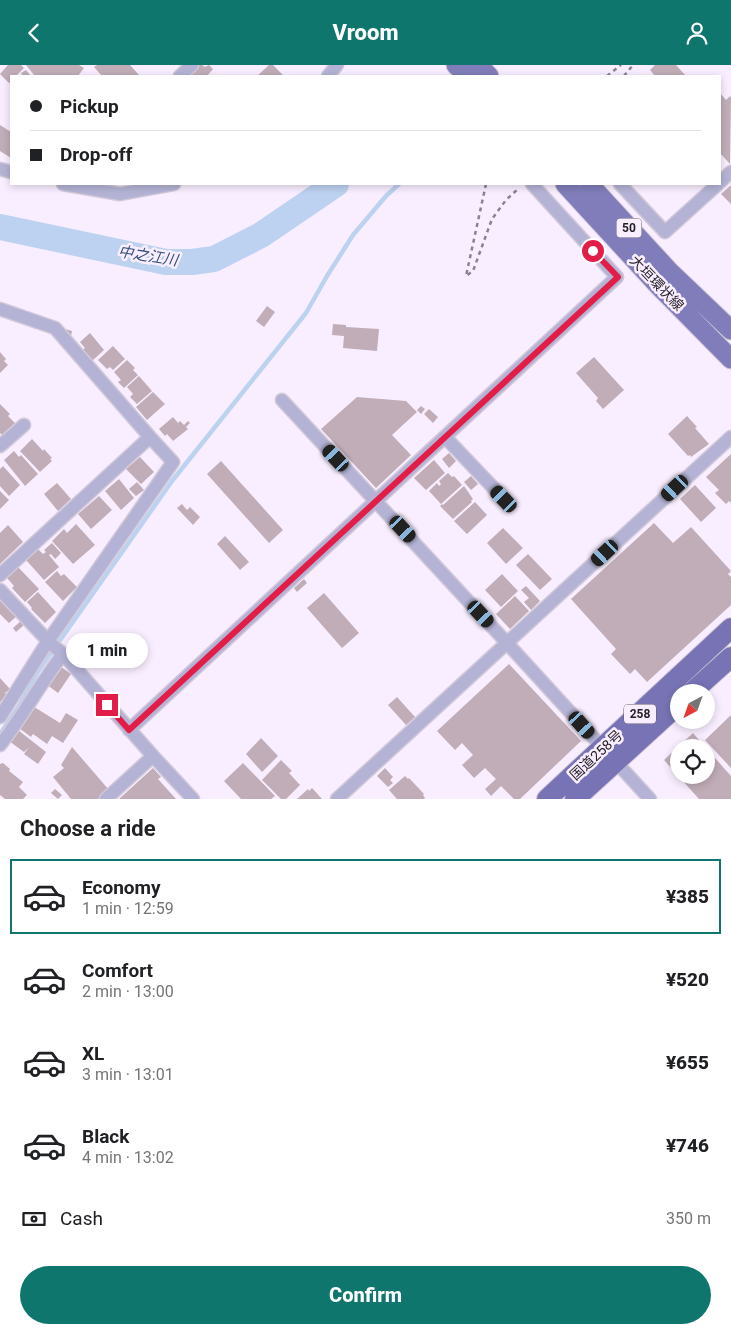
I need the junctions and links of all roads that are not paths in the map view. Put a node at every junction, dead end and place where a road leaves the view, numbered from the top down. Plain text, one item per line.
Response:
1 (192, 65) edge
2 (337, 65) edge
3 (456, 65) edge
4 (478, 65) edge
5 (181, 75) edge
6 (329, 75) edge
7 (466, 75) edge
8 (488, 75) edge
9 (731, 172) edge
10 (721, 181) edge
11 (69, 185) edge
12 (169, 185) edge
13 (533, 185) edge
14 (566, 185) edge
15 (590, 185) edge
16 (621, 185) edge
17 (717, 185) edge
18 (663, 277) junction
19 (0, 309) edge
20 (731, 330) edge
21 (731, 359) edge
22 (282, 400) dead end
23 (24, 425) dead end
24 (150, 437) junction
25 (445, 437) junction
26 (731, 437) edge
27 (0, 446) edge
28 (504, 499) dead end
29 (377, 501) junction
30 (0, 575) edge
31 (0, 589) edge
32 (731, 628) edge
33 (508, 643) junction
34 (55, 648) junction
35 (731, 657) edge
36 (702, 684) edge
37 (670, 711) edge
38 (0, 717) edge
39 (129, 730) junction
40 (0, 745) edge
41 (609, 755) junction
42 (153, 756) junction
43 (106, 799) edge
44 (193, 799) edge
45 (337, 799) edge
46 (547, 799) edge
47 (575, 799) edge
48 (650, 799) edge

1 - 5 street
2 - 6 street
3 - 7 main road
4 - 8 main road
9 - 10 street
11 - 12 street
13 - 25 street
14 - 18 main road, 大垣環状線 / 50
15 - 18 main road, 大垣環状線 / 50
16 - 17 street
18 - 20 main road, 大垣環状線 / 50
18 - 21 main road, 大垣環状線 / 50
19 - 24 street
22 - 29 street
23 - 27 street
24 - 30 street
24 - 34 street
25 - 28 street
25 - 29 street
26 - 33 street
29 - 33 street
29 - 39 street
31 - 34 street
32 - 41 highway, 国道258号 / 258
33 - 41 street
33 - 45 street
34 - 38 street
34 - 39 street
34 - 40 street
35 - 36 highway
37 - 41 highway, 国道258号 / 258
39 - 42 street
41 - 46 highway, 国道258号 / 258
41 - 47 highway, 国道258号 / 258
41 - 48 street
42 - 43 street
42 - 44 street

